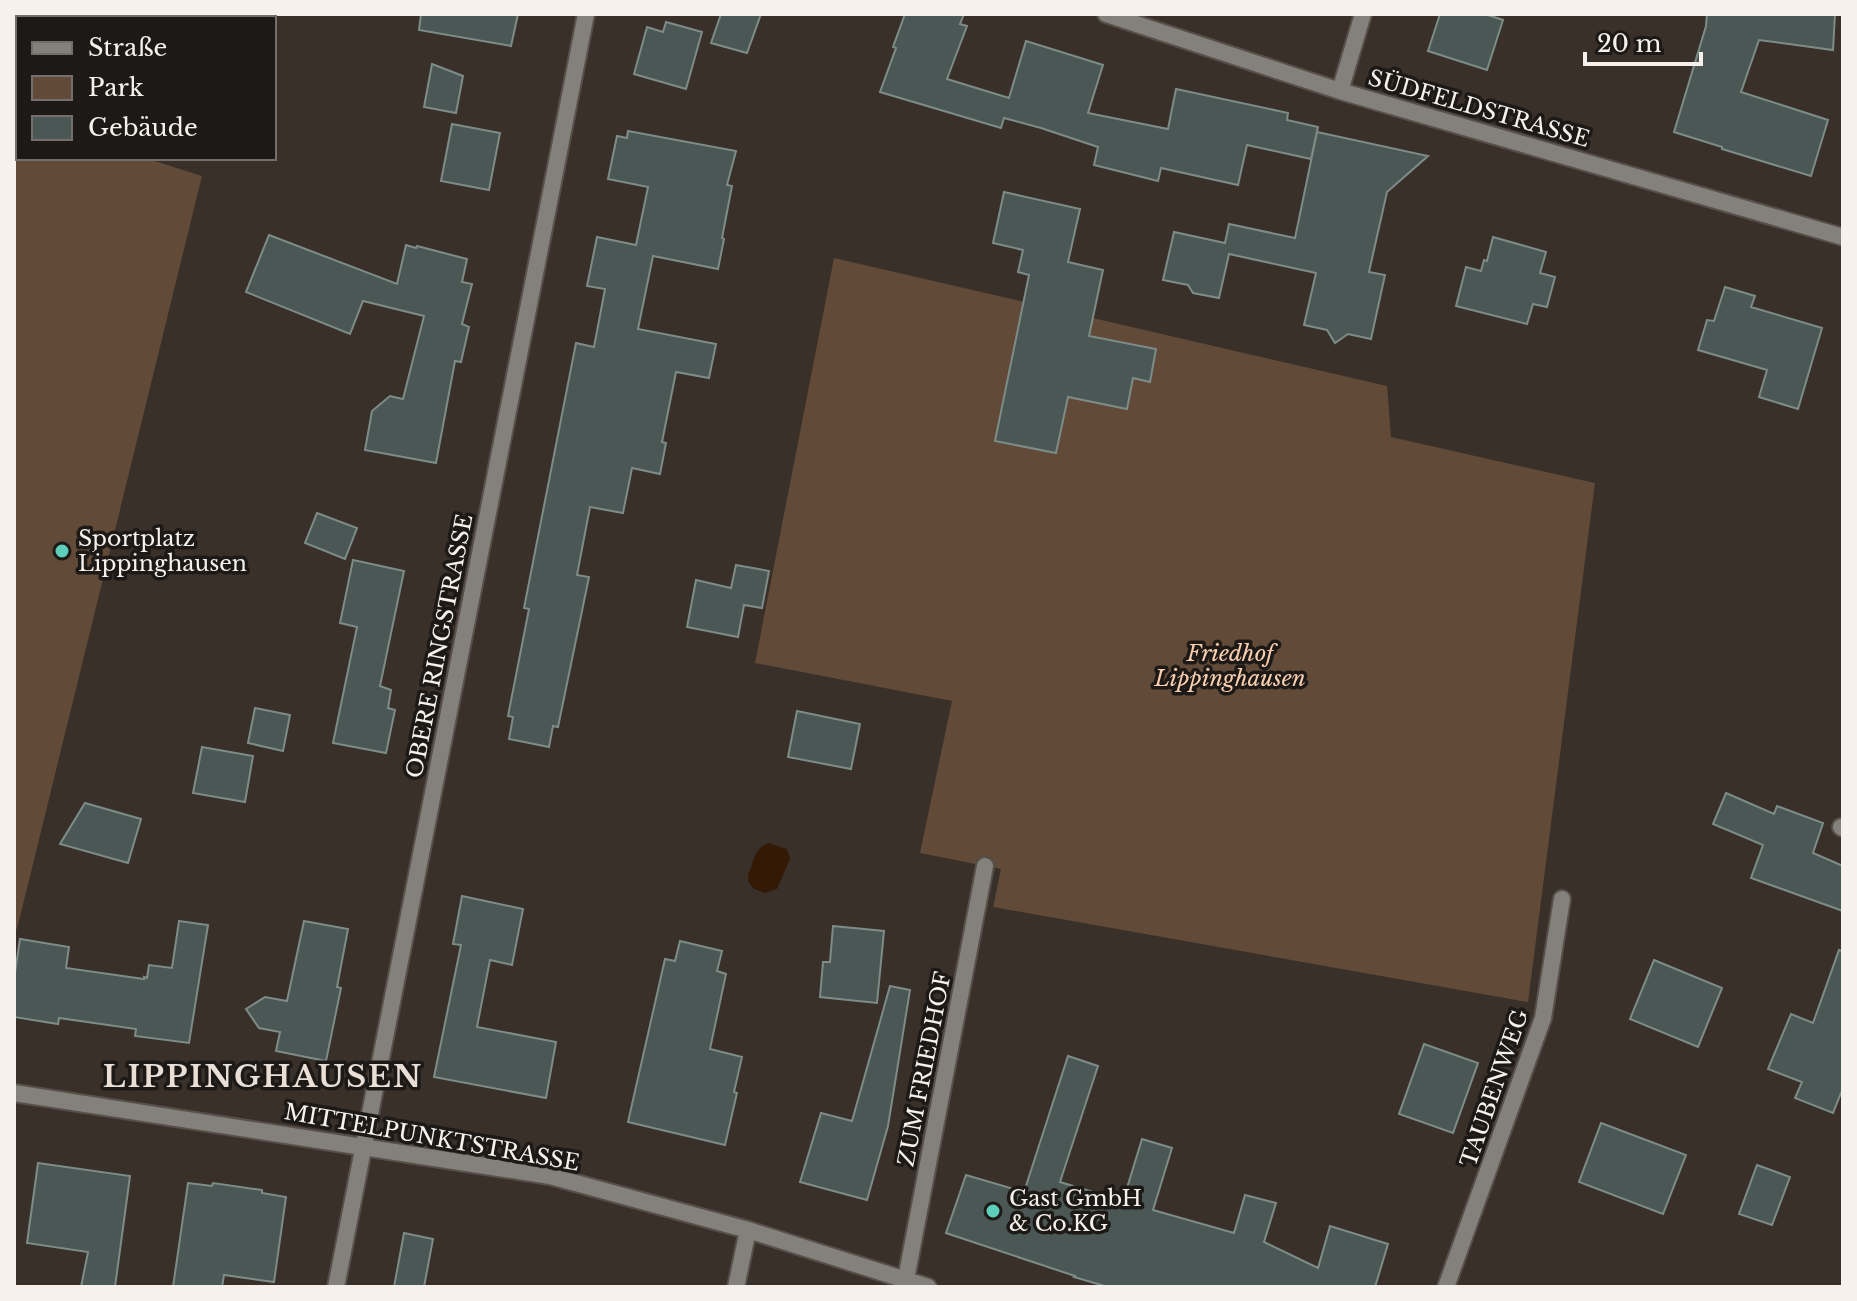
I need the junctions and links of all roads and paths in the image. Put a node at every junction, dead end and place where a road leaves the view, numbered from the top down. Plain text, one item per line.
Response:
1 (586, 14) edge
2 (1106, 14) edge
3 (1363, 14) edge
4 (1340, 91) junction
5 (1843, 237) edge
6 (985, 866) dead end
7 (1562, 899) dead end
8 (14, 1093) edge
9 (363, 1146) junction
10 (748, 1230) junction
11 (906, 1279) junction
12 (336, 1287) edge
13 (736, 1287) edge
14 (928, 1287) edge
15 (1446, 1287) edge

1 - 9 street, OBERE RINGSTRASSE
2 - 4 street, SÜDFELDSTRASSE
3 - 4 street
4 - 5 street, SÜDFELDSTRASSE
6 - 11 street, ZUM FRIEDHOF
7 - 15 street, TAUBENWEG
8 - 9 street, MITTELPUNKTSTRASSE
9 - 10 street, MITTELPUNKTSTRASSE
9 - 12 street, OBERE RINGSTRASSE
10 - 11 street, MITTELPUNKTSTRASSE
10 - 13 street
11 - 14 street, MITTELPUNKTSTRASSE

